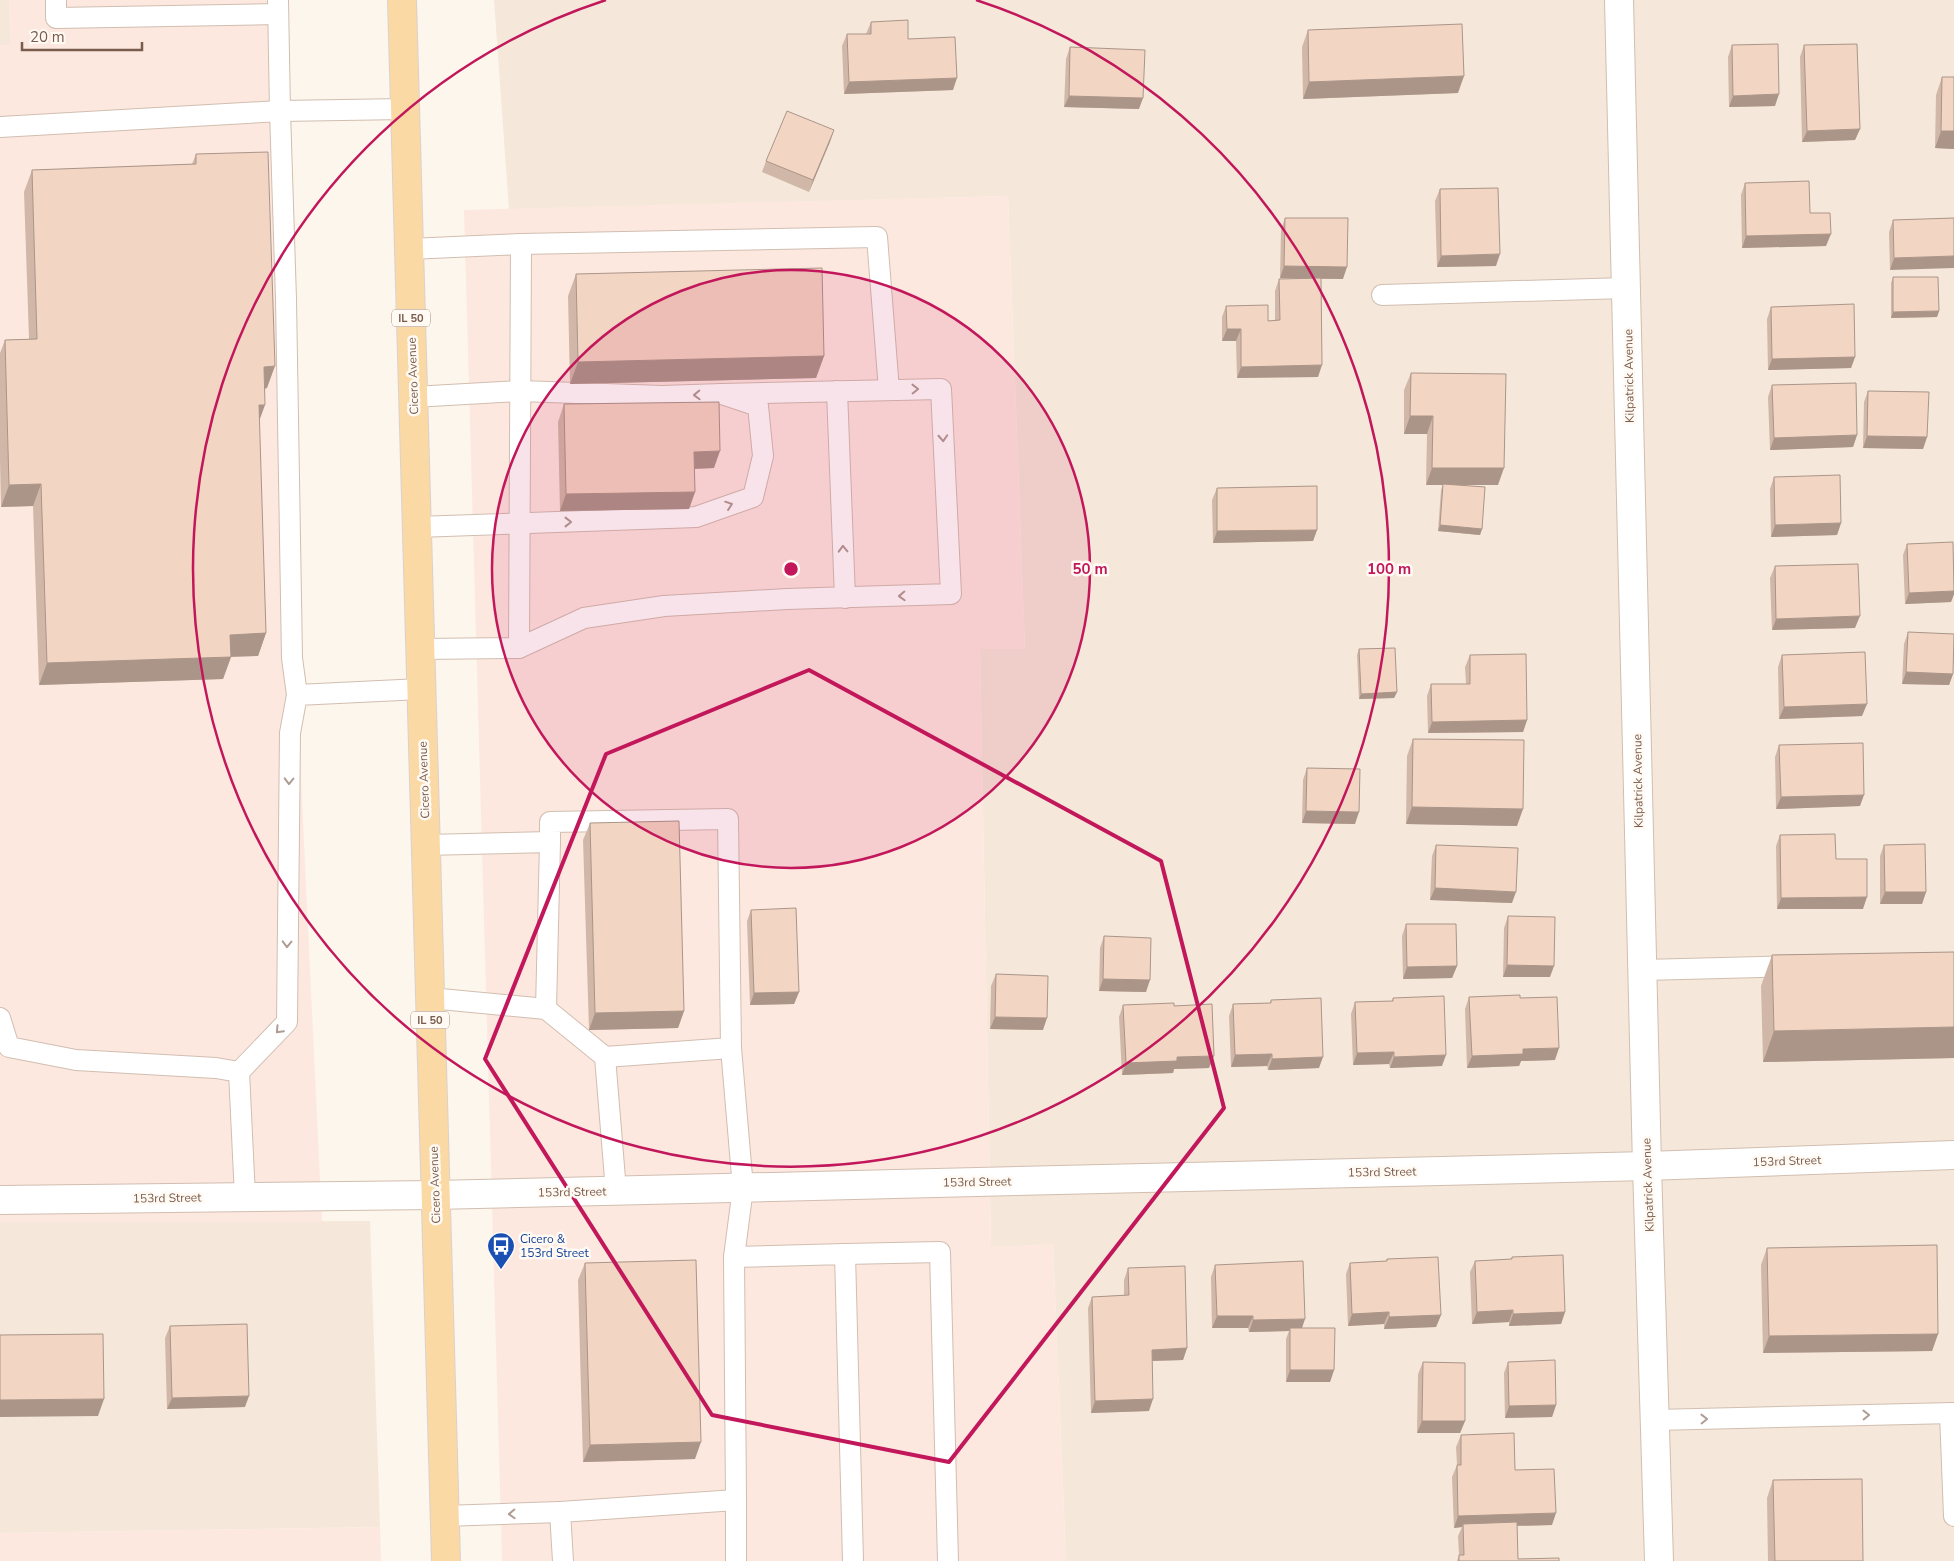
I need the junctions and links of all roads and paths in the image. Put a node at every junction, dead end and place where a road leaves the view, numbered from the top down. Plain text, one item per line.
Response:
1 (56, 0) edge
2 (402, 0) edge
3 (1619, 0) edge
4 (278, 7) edge
5 (405, 109) junction
6 (280, 111) junction
7 (0, 127) edge
8 (521, 244) junction
9 (409, 249) junction
10 (1626, 288) junction
11 (1382, 295) dead end
12 (889, 390) junction
13 (520, 391) junction
14 (837, 391) junction
15 (722, 394) junction
16 (413, 397) junction
17 (520, 522) junction
18 (417, 527) junction
19 (845, 598) junction
20 (519, 648) junction
21 (420, 649) junction
22 (421, 690) junction
23 (297, 696) junction
24 (550, 842) junction
25 (426, 845) junction
26 (1818, 966) edge
27 (1643, 970) junction
28 (430, 998) junction
29 (546, 1009) junction
30 (0, 1018) edge
31 (731, 1048) junction
32 (605, 1057) junction
33 (239, 1072) junction
34 (1954, 1155) edge
35 (1647, 1166) junction
36 (742, 1188) junction
37 (616, 1191) junction
38 (435, 1195) junction
39 (245, 1197) junction
40 (0, 1200) edge
41 (845, 1254) junction
42 (734, 1257) junction
43 (1952, 1413) edge
44 (1655, 1420) junction
45 (736, 1500) junction
46 (560, 1512) junction
47 (444, 1516) junction
48 (1954, 1516) edge
49 (446, 1561) edge
50 (563, 1561) edge
51 (736, 1561) edge
52 (854, 1561) edge
53 (948, 1561) edge
54 (1659, 1561) edge

1 - 4 lane
2 - 5 main road, Cicero Avenue / IL 50
3 - 10 street, Kilpatrick Avenue
4 - 6 lane
5 - 6 lane
5 - 9 main road, Cicero Avenue / IL 50
6 - 7 lane
6 - 23 lane
8 - 9 lane
8 - 12 lane
8 - 13 lane
9 - 16 main road, Cicero Avenue / IL 50
10 - 11 lane
10 - 27 street, Kilpatrick Avenue
12 - 14 lane
12 -> 19 lane
15 -> 13 lane
13 - 16 lane
13 - 17 lane
14 - 15 lane
19 -> 14 lane
17 -> 15 lane
16 - 18 main road, Cicero Avenue / IL 50
17 - 18 lane
17 - 20 lane
18 - 21 main road, Cicero Avenue / IL 50
19 - 20 lane
20 - 21 lane
21 - 22 main road, Cicero Avenue / IL 50
22 - 23 lane
22 - 25 main road, Cicero Avenue / IL 50
23 -> 33 lane
24 - 25 lane
24 - 29 lane
24 - 31 lane
25 - 28 main road, Cicero Avenue / IL 50
26 - 27 lane
27 - 35 street, Kilpatrick Avenue
28 - 29 lane
28 - 38 main road, Cicero Avenue / IL 50
29 - 32 lane
30 - 33 lane
31 - 32 lane
31 - 36 lane
32 - 37 lane
33 - 39 lane
34 - 35 street, 153rd Street
35 - 36 street, 153rd Street
35 - 44 street, Kilpatrick Avenue
36 - 37 street, 153rd Street
36 - 42 lane
37 - 38 street, 153rd Street
38 - 39 street, 153rd Street
38 - 47 main road, Cicero Avenue / IL 50
39 - 40 street, 153rd Street
41 - 42 lane
41 - 52 lane
41 - 53 lane
42 - 45 lane
44 -> 43 lane
43 - 48 lane
44 - 54 street, Kilpatrick Avenue
45 - 46 lane
45 - 51 lane
46 -> 47 lane
46 - 50 lane
47 - 49 main road, Cicero Avenue / IL 50

